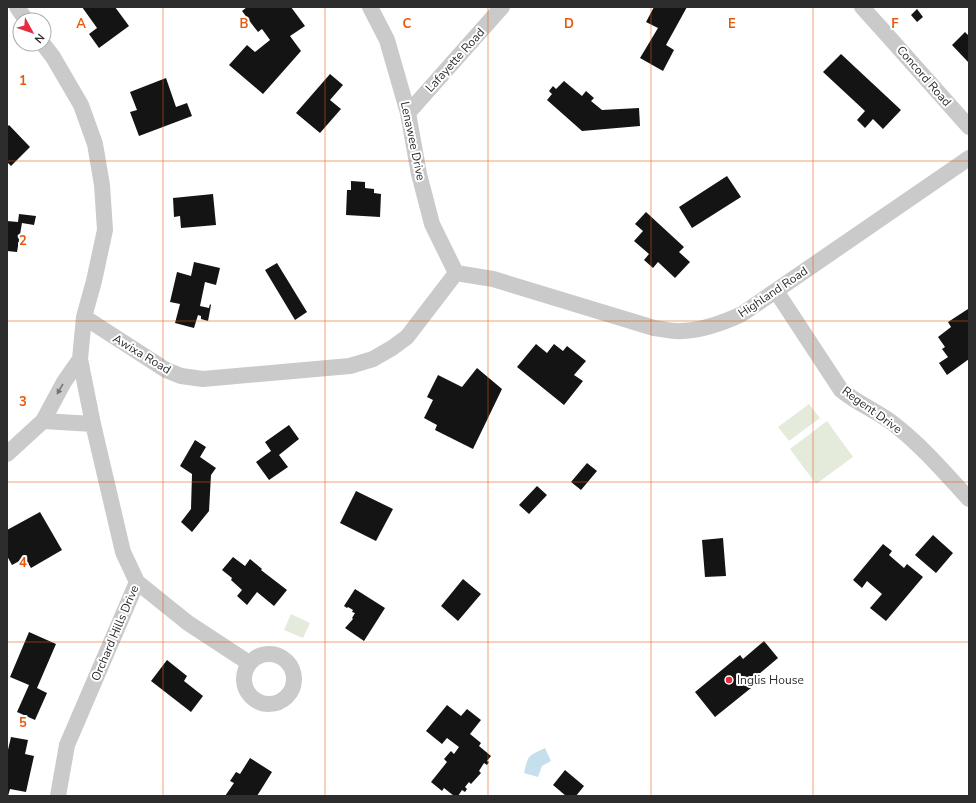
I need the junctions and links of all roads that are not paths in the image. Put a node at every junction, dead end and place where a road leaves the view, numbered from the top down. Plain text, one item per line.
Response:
1 (370, 7) edge
2 (502, 7) edge
3 (862, 7) edge
4 (49, 52) edge
5 (408, 113) junction
6 (969, 127) edge
7 (969, 158) edge
8 (456, 273) junction
9 (776, 291) junction
10 (84, 317) junction
11 (80, 359) junction
12 (43, 420) junction
13 (93, 424) junction
14 (7, 454) edge
15 (969, 499) edge
16 (137, 582) junction
17 (249, 663) dead end
18 (58, 796) edge

1 - 5 street, Lenawee Drive
2 - 5 street, Lafayette Road
3 - 6 street, Concord Road
4 - 10 street
5 - 8 street, Lenawee Drive
7 - 9 street, Highland Road
8 - 9 street, Highland Road
8 - 10 street, Awixa Road
9 - 15 street, Regent Drive
10 - 11 street, Orchard Hills Drive
11 -> 12 street, Orchard Hills Drive
11 - 13 street, Orchard Hills Drive
12 - 13 street
12 - 14 street, Orchard Hills Drive
13 - 16 street, Orchard Hills Drive
16 - 17 street
16 - 18 street, Orchard Hills Drive

